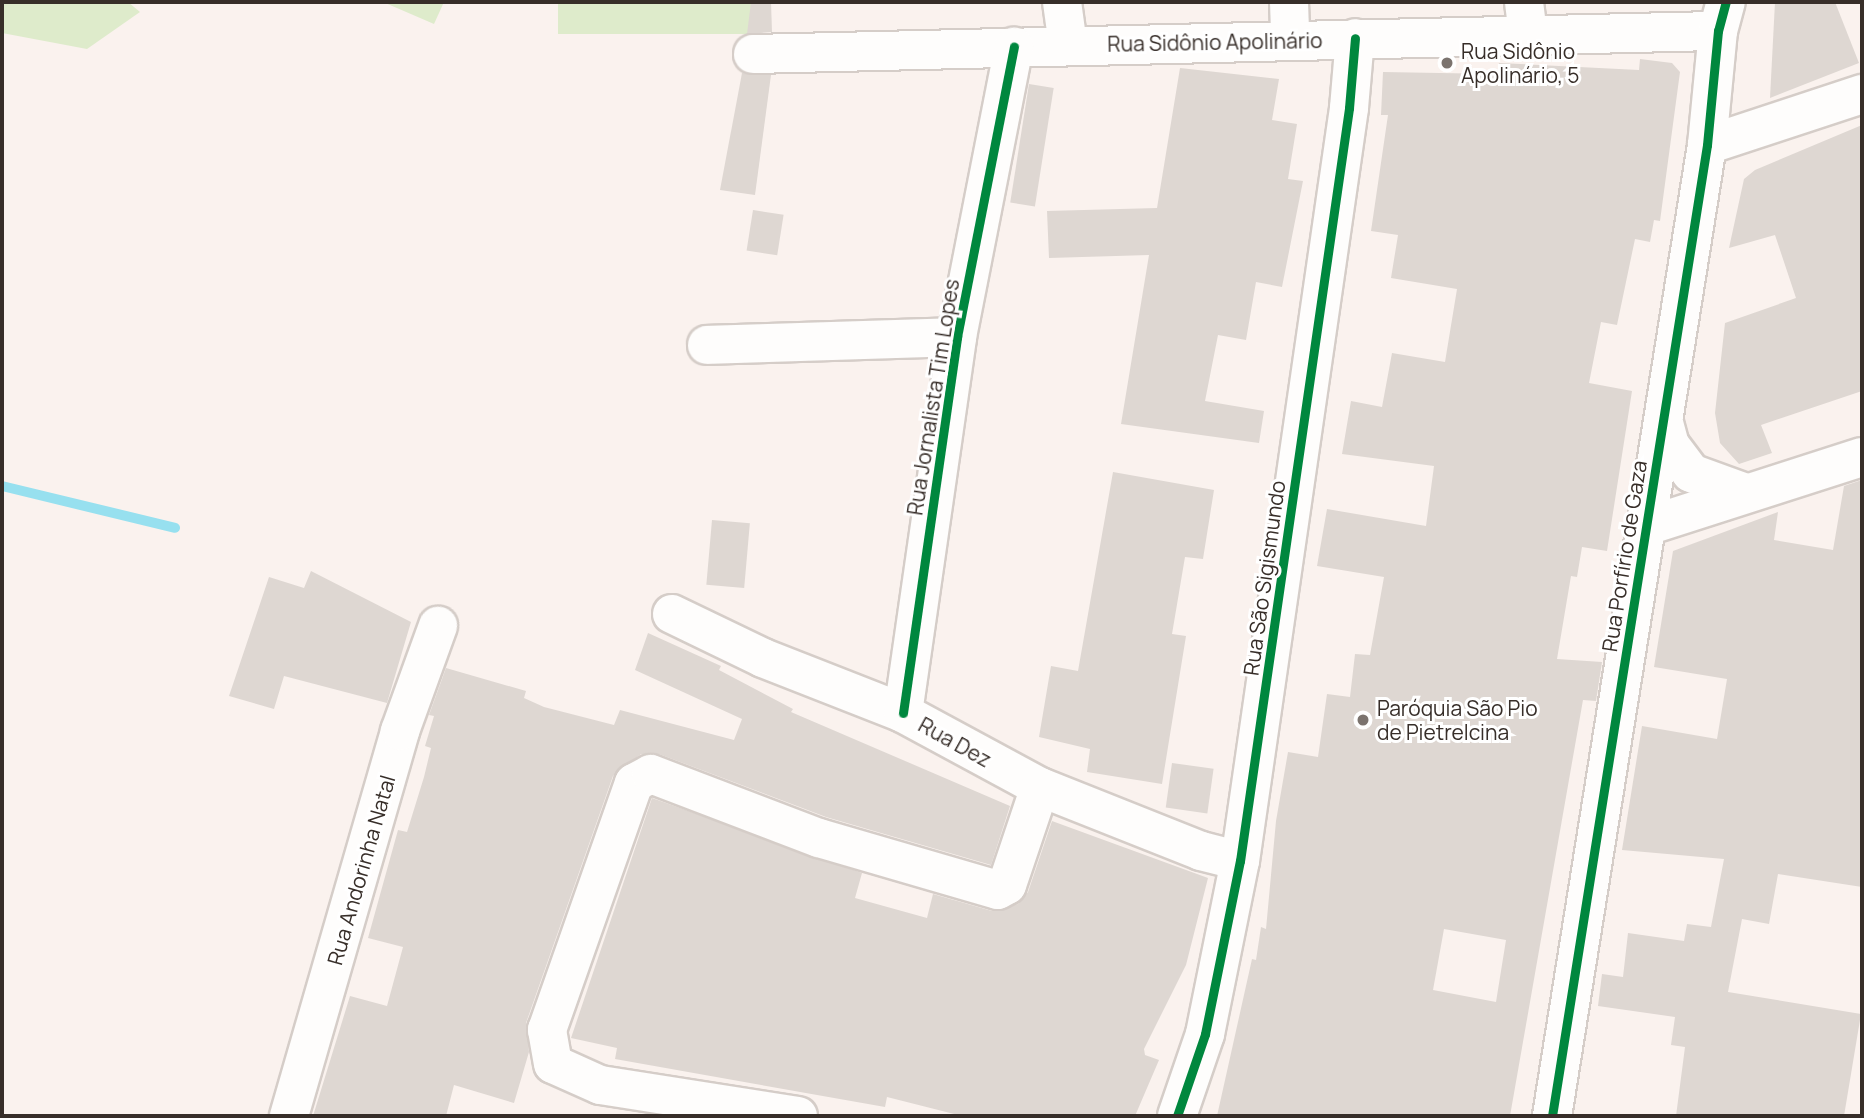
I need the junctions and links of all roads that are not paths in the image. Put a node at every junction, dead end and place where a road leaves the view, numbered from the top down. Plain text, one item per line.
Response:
1 (1062, 2) edge
2 (1289, 2) edge
3 (1722, 16) edge
4 (1526, 19) edge
5 (1355, 38) junction
6 (1290, 40) junction
7 (1068, 45) junction
8 (1014, 47) junction
9 (753, 54) dead end
10 (1862, 94) edge
11 (1707, 145) junction
12 (957, 337) junction
13 (707, 345) dead end
14 (1664, 423) junction
15 (1862, 457) edge
16 (1743, 492) junction
17 (1647, 526) junction
18 (672, 614) dead end
19 (438, 626) dead end
20 (903, 713) junction
21 (1040, 788) junction
22 (1240, 861) junction
23 (289, 1116) edge
24 (798, 1116) edge
25 (1177, 1116) edge
26 (1552, 1116) edge

1 - 7 street
2 - 6 street
3 - 4 street, Rua Sidônio Apolinário
3 - 11 street, Rua Porfírio de Gaza
4 - 5 street, Rua Sidônio Apolinário
5 - 6 street, Rua Sidônio Apolinário
5 - 22 street, Rua São Sigismundo
6 - 7 street, Rua Sidônio Apolinário
7 - 8 street, Rua Sidônio Apolinário
8 - 9 street, Rua Sidônio Apolinário
8 - 12 street, Rua Jornalista Tim Lopes
10 - 11 street
11 - 14 street, Rua Porfírio de Gaza
12 - 13 street
12 - 20 street, Rua Jornalista Tim Lopes
14 - 16 street
14 - 17 street, Rua Porfírio de Gaza
15 - 16 street
16 - 17 street
17 - 26 street, Rua Porfírio de Gaza
18 - 20 street, Rua Dez
19 - 23 street, Rua Andorinha Natal
20 - 21 street, Rua Dez
21 - 22 street, Rua Dez
21 - 24 street
22 - 25 street, Rua São Sigismundo

